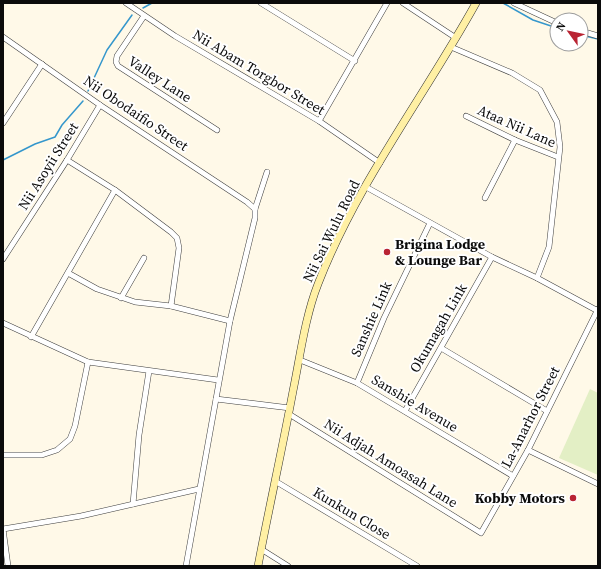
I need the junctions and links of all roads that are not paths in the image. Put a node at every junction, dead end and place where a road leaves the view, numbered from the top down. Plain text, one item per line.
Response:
1 (126, 3) edge
2 (261, 3) edge
3 (386, 3) edge
4 (403, 3) edge
5 (476, 3) edge
6 (514, 3) edge
7 (144, 16) junction
8 (549, 19) edge
9 (3, 37) edge
10 (456, 38) junction
11 (451, 47) junction
12 (355, 61) junction
13 (42, 64) junction
14 (100, 105) junction
15 (466, 116) dead end
16 (319, 121) junction
17 (3, 122) edge
18 (217, 130) dead end
19 (515, 140) junction
20 (558, 158) junction
21 (68, 160) junction
22 (380, 162) junction
23 (267, 172) dead end
24 (366, 187) junction
25 (115, 190) junction
26 (484, 198) dead end
27 (255, 210) junction
28 (430, 223) junction
29 (492, 257) junction
30 (144, 258) dead end
31 (3, 259) edge
32 (68, 274) junction
33 (537, 278) junction
34 (121, 298) junction
35 (170, 306) junction
36 (598, 310) edge
37 (230, 320) junction
38 (3, 323) edge
39 (31, 337) junction
40 (441, 348) junction
41 (300, 360) junction
42 (88, 362) junction
43 (149, 372) junction
44 (218, 380) junction
45 (357, 383) junction
46 (216, 399) junction
47 (289, 411) junction
48 (405, 411) junction
49 (547, 412) junction
50 (528, 450) junction
51 (3, 455) edge
52 (513, 476) junction
53 (274, 481) junction
54 (598, 484) edge
55 (199, 489) junction
56 (133, 504) junction
57 (3, 529) edge
58 (481, 533) joint
59 (261, 549) junction
60 (8, 566) edge
61 (186, 566) edge
62 (258, 566) edge
63 (288, 566) edge
64 (417, 566) edge

1 - 7 street, Nii Abam Torgbor Street
2 - 12 street
3 - 12 street
4 - 10 street
5 - 10 street, Nii Sai Wulu Road
6 - 8 street
7 - 16 street, Nii Abam Torgbor Street
7 - 18 street, Valley Lane
9 - 13 street, Nii Obodaifio Street
10 - 11 street, Nii Sai Wulu Road
11 - 20 street
11 - 22 street, Nii Sai Wulu Road
12 - 16 street
13 - 14 street, Nii Obodaifio Street
13 - 17 street
14 - 21 street, Nii Asoyii Street
14 - 27 street, Nii Obodaifio Street
15 - 19 street, Ataa Nii Lane
16 - 22 street, Nii Abam Torgbor Street
19 - 20 street, Ataa Nii Lane
19 - 26 street
20 - 33 street
21 - 25 street
21 - 31 street, Nii Asoyii Street
22 - 24 street, Nii Sai Wulu Road
23 - 27 street
24 - 28 street
24 - 41 street, Nii Sai Wulu Road
25 - 32 street
25 - 35 street
27 - 37 street
28 - 29 street
28 - 45 street, Sanshie Link
29 - 33 street
29 - 40 street, Okumagah Link
30 - 34 street
32 - 34 street
32 - 39 street
33 - 36 street
34 - 35 street
35 - 37 street
36 - 49 street, La-Anarhor Street
37 - 44 street
38 - 39 street
39 - 42 street
40 - 48 street, Okumagah Link
40 - 49 street
41 - 45 street, Sanshie Avenue
41 - 47 street, Nii Sai Wulu Road
42 - 43 street
42 - 51 street
43 - 44 street
43 - 56 street
44 - 46 street
45 - 48 street, Sanshie Avenue
46 - 47 street
46 - 55 street
47 - 53 street, Nii Sai Wulu Road
47 - 58 street, Nii Adjah Amoasah Lane
48 - 52 street, Sanshie Avenue
49 - 50 street, La-Anarhor Street
50 - 52 street, La-Anarhor Street
50 - 54 street
52 - 58 street, La-Anarhor Street
53 - 59 street, Nii Sai Wulu Road
53 - 64 street, Kunkun Close
55 - 56 street
55 - 61 street
56 - 57 street
57 - 60 street
59 - 62 street, Nii Sai Wulu Road
59 - 63 street

